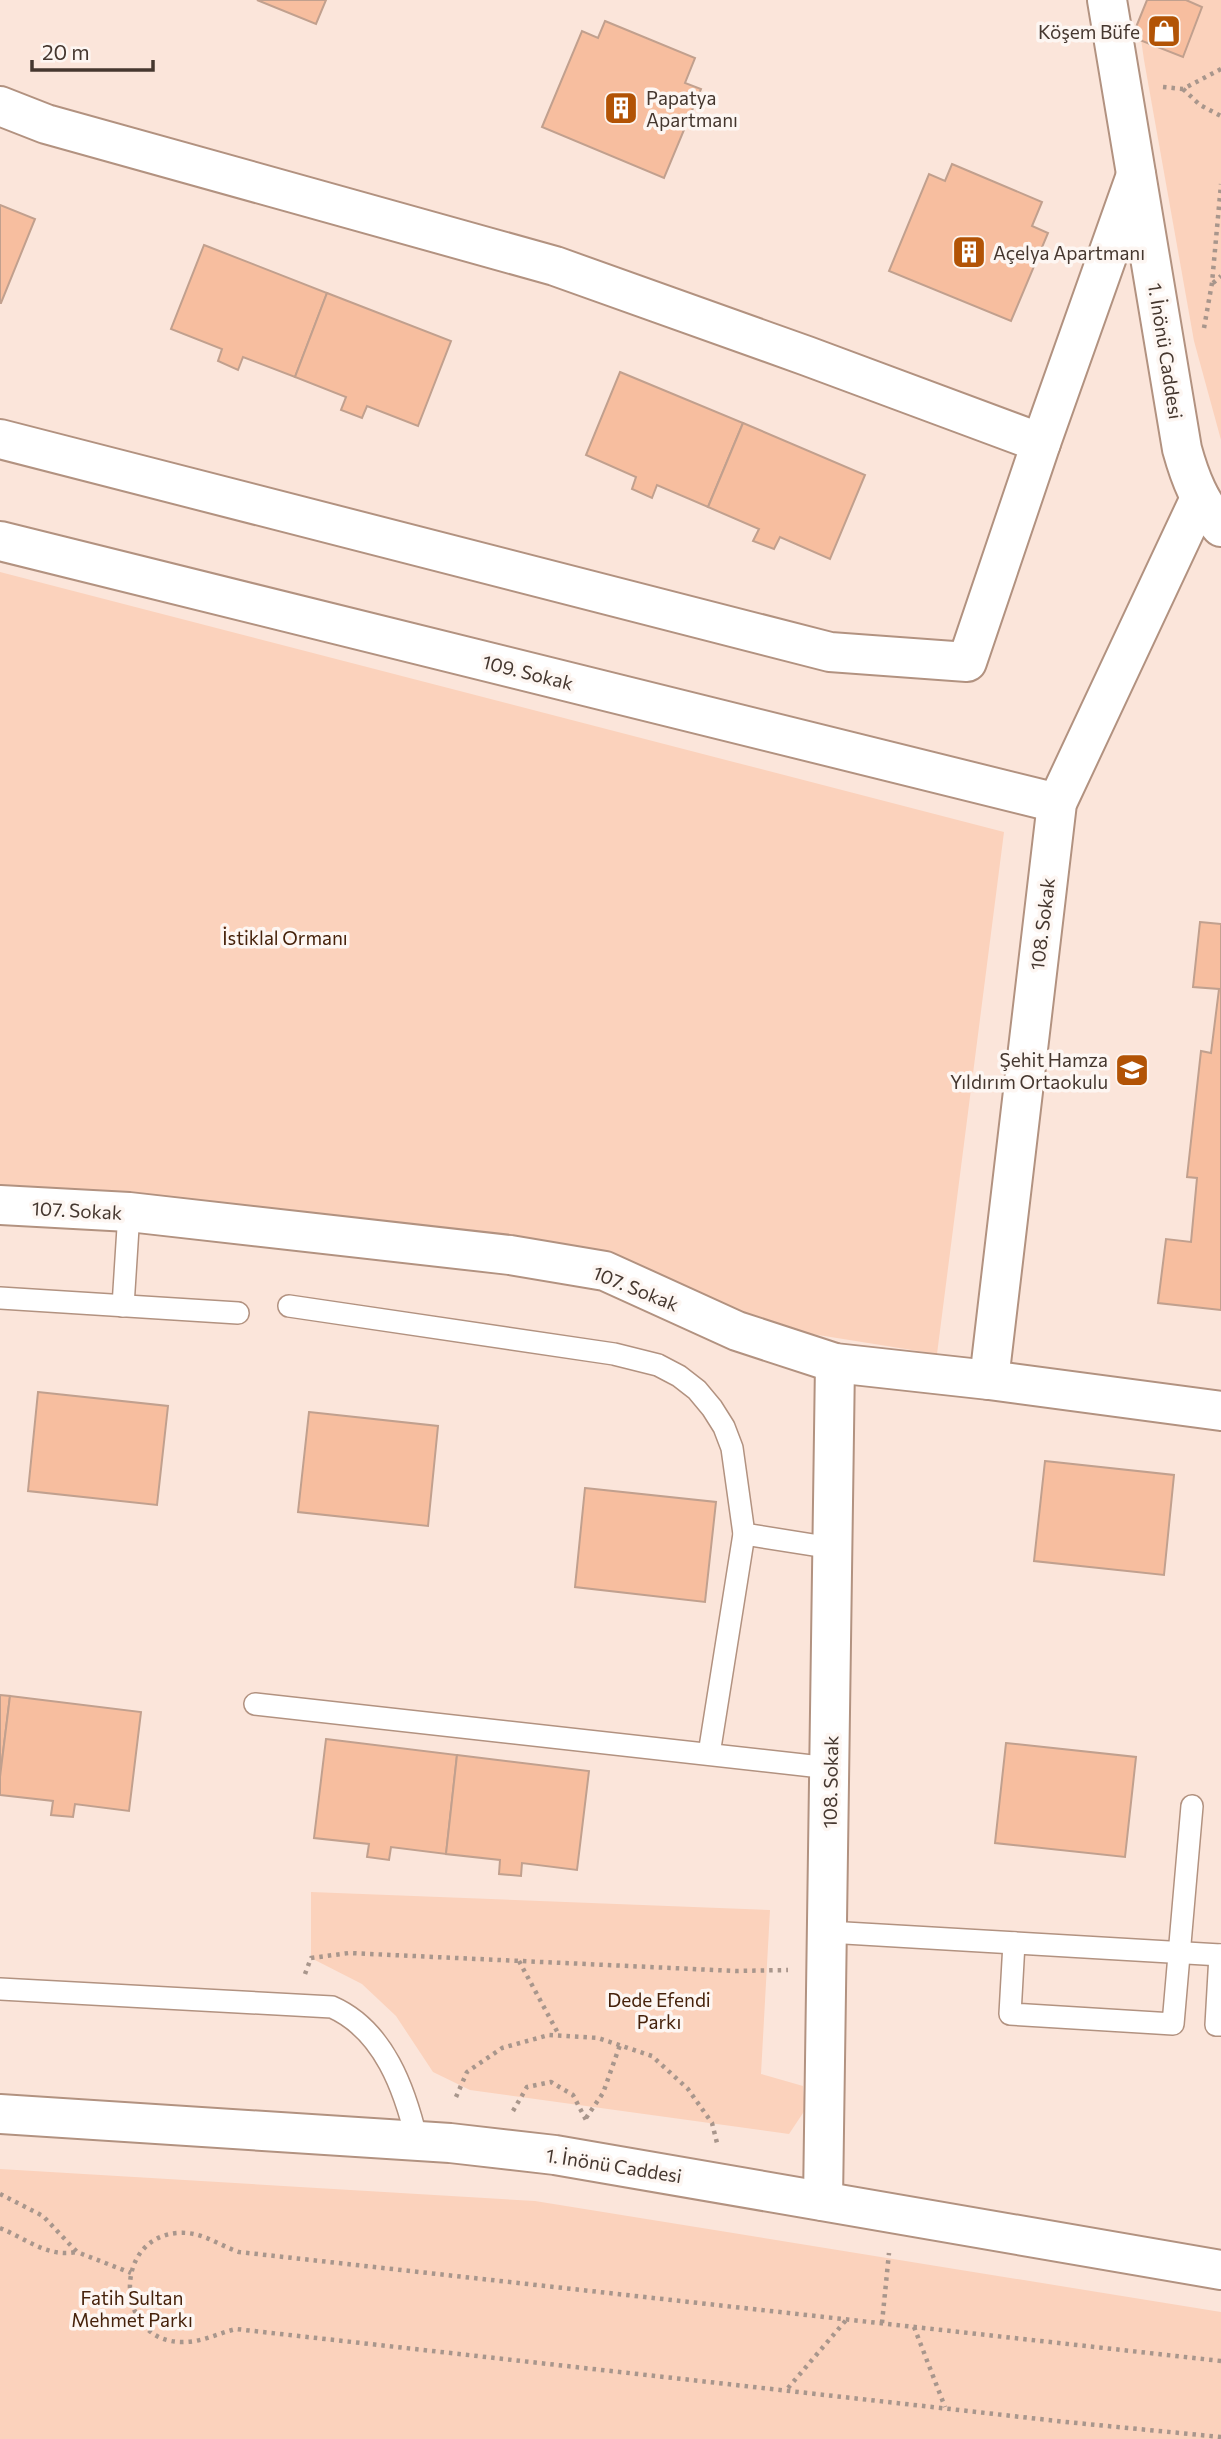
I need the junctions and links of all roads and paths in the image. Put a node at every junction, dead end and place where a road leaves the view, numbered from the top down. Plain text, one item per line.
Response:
1 (1107, 0) edge
2 (1221, 69) edge
3 (0, 106) edge
4 (1221, 116) edge
5 (1136, 175) junction
6 (1221, 184) edge
7 (1221, 276) edge
8 (1212, 283) junction
9 (1203, 332) dead end
10 (0, 439) edge
11 (1041, 443) junction
12 (1210, 513) edge
13 (0, 541) edge
14 (1057, 803) junction
15 (0, 1205) edge
16 (129, 1212) junction
17 (0, 1298) edge
18 (122, 1306) junction
19 (289, 1306) dead end
20 (239, 1312) dead end
21 (835, 1363) junction
22 (989, 1380) junction
23 (1221, 1411) edge
24 (744, 1534) junction
25 (832, 1548) junction
26 (254, 1704) dead end
27 (709, 1754) junction
28 (830, 1768) junction
29 (1192, 1806) dead end
30 (828, 1932) junction
31 (1014, 1943) junction
32 (1178, 1952) junction
33 (1221, 1955) edge
34 (519, 1961) junction
35 (828, 1970) junction
36 (0, 1989) edge
37 (294, 2006) junction
38 (1221, 2025) edge
39 (560, 2036) junction
40 (620, 2045) junction
41 (456, 2097) dead end
42 (0, 2114) edge
43 (586, 2118) dead end
44 (417, 2141) junction
45 (720, 2183) junction
46 (0, 2194) edge
47 (823, 2201) junction
48 (892, 2214) junction
49 (0, 2228) edge
50 (77, 2252) junction
51 (1221, 2270) edge
52 (131, 2273) junction
53 (847, 2319) junction
54 (882, 2323) junction
55 (914, 2327) junction
56 (1221, 2361) edge
57 (788, 2389) junction
58 (945, 2407) junction
59 (1221, 2437) edge

1 - 5 street, 1. İnönü Caddesi
2 - 4 path
3 - 11 street
5 - 11 street
5 - 12 street, 1. İnönü Caddesi
6 - 8 path
7 - 8 path
8 - 9 path
10 - 11 street
12 - 14 street, 108. Sokak
13 - 14 street, 109. Sokak
14 - 22 street, 108. Sokak
15 - 16 street, 107. Sokak
16 - 18 lane
16 - 21 street, 107. Sokak
17 - 18 lane
18 - 20 lane
19 - 24 lane
21 - 22 street, 107. Sokak
21 - 25 street, 108. Sokak
22 - 23 street, 107. Sokak
24 - 25 lane
24 - 27 lane
25 - 28 street, 108. Sokak
26 - 27 lane
27 - 28 lane
28 - 30 street, 108. Sokak
29 - 32 lane
30 - 31 lane
30 - 35 street, 108. Sokak
31 - 32 lane
31 - 32 lane
32 - 33 lane
33 - 38 lane
34 - 35 path
34 - 37 path
34 - 39 path
35 - 47 street, 108. Sokak
36 - 37 lane
37 - 44 lane
39 - 40 path
39 - 41 path
40 - 43 path
40 - 45 path
42 - 44 street, 1. İnönü Caddesi
44 - 45 street, 1. İnönü Caddesi
45 - 47 street, 1. İnönü Caddesi
46 - 50 path
47 - 48 street, 1. İnönü Caddesi
48 - 51 street, 1. İnönü Caddesi
48 - 54 path
49 - 50 path
50 - 52 path
52 - 53 path
52 - 57 path
53 - 54 path
53 - 57 path
54 - 55 path
55 - 56 path
55 - 58 path
57 - 58 path
58 - 59 path

